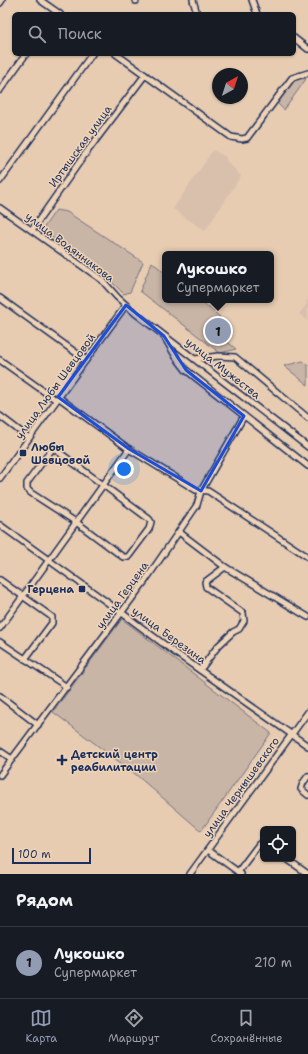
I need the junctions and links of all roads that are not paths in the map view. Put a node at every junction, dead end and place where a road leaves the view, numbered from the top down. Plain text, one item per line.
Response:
1 (2, 0) edge
2 (40, 0) edge
3 (193, 0) edge
4 (252, 0) edge
5 (0, 3) edge
6 (56, 12) edge
7 (196, 12) edge
8 (256, 12) edge
9 (296, 40) edge
10 (308, 49) edge
11 (25, 56) edge
12 (91, 56) edge
13 (119, 56) edge
14 (308, 74) edge
15 (145, 75) junction
16 (0, 90) edge
17 (0, 181) edge
18 (0, 208) edge
19 (32, 230) junction
20 (0, 298) edge
21 (126, 305) junction
22 (164, 336) junction
23 (195, 359) junction
24 (0, 360) edge
25 (86, 360) junction
26 (57, 398) junction
27 (0, 416) edge
28 (244, 416) junction
29 (308, 418) edge
30 (29, 438) junction
31 (308, 447) edge
32 (130, 449) junction
33 (308, 466) edge
34 (2, 471) edge
35 (0, 478) edge
36 (104, 484) junction
37 (201, 491) junction
38 (76, 522) junction
39 (0, 525) edge
40 (179, 532) junction
41 (308, 557) edge
42 (50, 561) junction
43 (225, 567) junction
44 (0, 580) edge
45 (22, 596) junction
46 (122, 613) junction
47 (308, 617) edge
48 (0, 628) edge
49 (0, 642) edge
50 (25, 659) junction
51 (200, 670) junction
52 (67, 687) junction
53 (0, 696) edge
54 (308, 712) edge
55 (38, 725) junction
56 (292, 734) junction
57 (308, 746) edge
58 (0, 751) edge
59 (12, 759) junction
60 (0, 776) edge
61 (308, 776) edge
62 (308, 795) edge
63 (260, 844) edge
64 (208, 850) junction
65 (291, 862) edge
66 (239, 873) edge
67 (190, 874) edge
68 (308, 874) edge

1 - 5 street
2 - 6 street
3 - 7 street
4 - 8 street
9 - 10 street
11 - 16 street
12 - 17 street
13 - 15 street
14 - 15 street
15 - 19 street, Иртышская улица
18 - 19 street, улица Водянникова
19 - 21 street, улица Водянникова
20 - 25 street
21 - 22 street, улица Мужества
21 - 25 street, улица Любы Шевцовой
22 - 23 street, улица Мужества
22 - 28 street
23 - 29 street
23 - 31 street, улица Мужества
24 - 26 street
25 - 26 street, улица Любы Шевцовой
26 - 30 street, улица Любы Шевцовой
26 - 32 street
27 - 30 street
28 - 33 street
28 - 37 street, улица Герцена
30 - 34 street, улица Любы Шевцовой
32 - 36 street
32 - 37 street
34 - 35 street, улица Любы Шевцовой
36 - 38 street
36 - 38 street
36 - 38 street
37 - 40 street, улица Герцена
37 - 41 street
38 - 42 street
39 - 42 street, улица Березина
40 - 43 street
40 - 46 street, улица Герцена
42 - 45 street
42 - 46 street, улица Березина
43 - 47 street
43 - 51 street
44 - 45 street
45 - 48 street
45 - 50 street
46 - 51 street, улица Березина
46 - 52 street, улица Герцена
49 - 50 street
50 - 52 street
51 - 56 street, улица Березина
52 - 55 street, улица Герцена
53 - 55 street
54 - 56 street, улица Чернышевского
55 - 59 street, улица Герцена
56 - 57 street, улица Березина
56 - 64 street, улица Чернышевского
58 - 59 street
59 - 60 street, улица Герцена
61 - 62 street
63 - 66 street
64 - 66 street
64 - 67 street, улица Чернышевского
65 - 68 street

